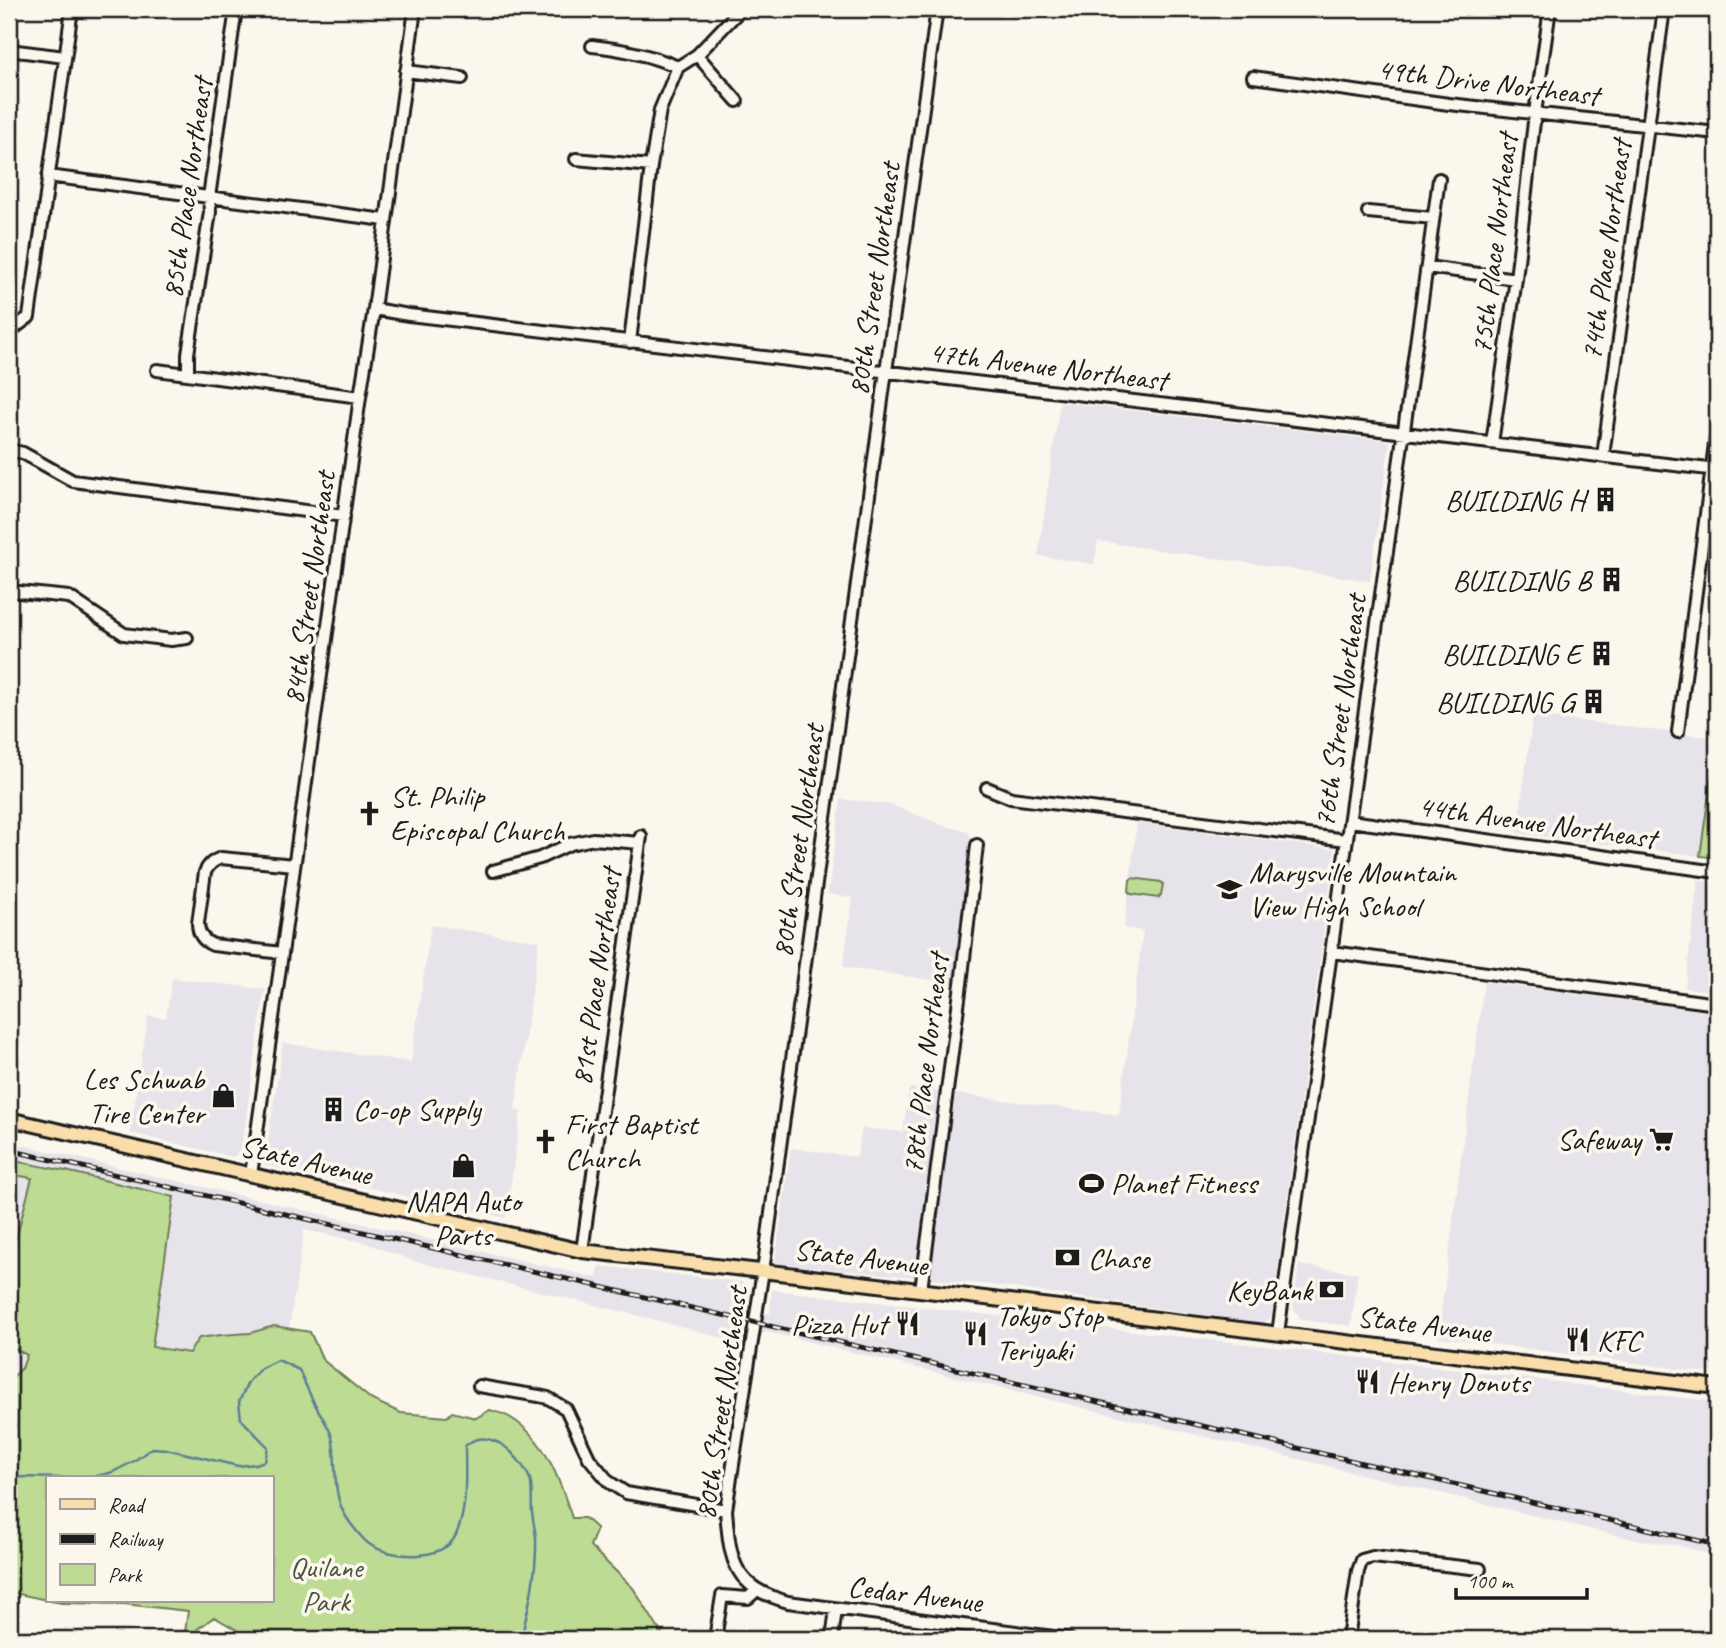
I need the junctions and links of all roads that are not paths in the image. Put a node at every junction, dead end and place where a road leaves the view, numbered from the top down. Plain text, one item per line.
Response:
1 (72, 9) edge
2 (236, 9) edge
3 (415, 9) edge
4 (741, 9) edge
5 (937, 9) edge
6 (1550, 9) edge
7 (1664, 9) edge
8 (592, 46) dead end
9 (9, 50) edge
10 (697, 55) junction
11 (65, 57) junction
12 (678, 67) junction
13 (406, 71) junction
14 (1253, 77) dead end
15 (462, 78) dead end
16 (737, 101) dead end
17 (1535, 113) junction
18 (1648, 126) junction
19 (1717, 133) edge
20 (576, 159) dead end
21 (651, 166) junction
22 (48, 176) junction
23 (1439, 179) dead end
24 (209, 197) junction
25 (1368, 212) dead end
26 (1433, 218) junction
27 (385, 220) junction
28 (1427, 267) junction
29 (1516, 279) junction
30 (374, 309) junction
31 (13, 329) edge
32 (630, 342) junction
33 (157, 370) dead end
34 (886, 371) junction
35 (188, 374) junction
36 (360, 397) junction
37 (1717, 428) edge
38 (1404, 433) junction
39 (1492, 443) junction
40 (9, 450) edge
41 (1603, 456) junction
42 (1715, 470) edge
43 (344, 516) junction
44 (9, 591) edge
45 (187, 638) dead end
46 (1678, 732) dead end
47 (987, 788) dead end
48 (1350, 821) junction
49 (1347, 840) junction
50 (977, 845) dead end
51 (295, 865) junction
52 (493, 871) dead end
53 (1717, 872) edge
54 (1332, 952) junction
55 (282, 953) junction
56 (1717, 1004) edge
57 (9, 1119) edge
58 (251, 1175) junction
59 (582, 1251) junction
60 (763, 1271) junction
61 (921, 1290) junction
62 (1278, 1333) junction
63 (479, 1386) dead end
64 (1717, 1387) edge
65 (726, 1510) junction
66 (1480, 1569) dead end
67 (757, 1590) junction
68 (836, 1609) junction
69 (1049, 1638) edge
70 (715, 1639) edge
71 (832, 1639) edge
72 (1069, 1639) edge
73 (1348, 1639) edge

1 - 11 street
2 - 24 street, 85th Place Northeast
3 - 13 street, 84th Street Northeast
4 - 10 street
5 - 34 street, 80th Street Northeast
6 - 17 street, 75th Place Northeast
7 - 18 street, 74th Place Northeast
8 - 12 street
9 - 11 street
10 - 12 street
10 - 16 street
11 - 22 street
12 - 21 street
13 - 15 street
13 - 27 street, 84th Street Northeast
14 - 17 street, 49th Drive Northeast
17 - 18 street, 49th Drive Northeast
17 - 29 street, 75th Place Northeast
18 - 19 street, 49th Drive Northeast
18 - 41 street, 74th Place Northeast
20 - 21 street
21 - 32 street
22 - 24 street
22 - 31 street
23 - 26 street, 76th Street Northeast
24 - 27 street
24 - 35 street, 85th Place Northeast
25 - 26 street
26 - 28 street, 76th Street Northeast
27 - 30 street, 84th Street Northeast
28 - 29 street
28 - 38 street, 76th Street Northeast
29 - 39 street, 75th Place Northeast
30 - 32 street, 47th Avenue Northeast
30 - 36 street, 84th Street Northeast
32 - 34 street, 47th Avenue Northeast
33 - 35 street
34 - 38 street, 47th Avenue Northeast
34 - 60 street, 80th Street Northeast
35 - 36 street
36 - 43 street, 84th Street Northeast
37 - 42 street
38 - 39 street, 47th Avenue Northeast
38 - 48 street, 76th Street Northeast
39 - 41 street, 47th Avenue Northeast
40 - 43 street
41 - 42 street, 47th Avenue Northeast
42 - 46 street
43 - 51 street, 84th Street Northeast
44 - 45 street
47 - 49 street
48 - 49 street, 76th Street Northeast
48 - 53 street, 44th Avenue Northeast
49 - 54 street, 76th Street Northeast
50 - 61 street, 78th Place Northeast
51 - 55 street, 84th Street Northeast
51 - 55 street
52 - 59 street, 81st Place Northeast
54 - 56 street
54 - 62 street, 76th Street Northeast
55 - 58 street, 84th Street Northeast
57 - 58 main road, State Avenue
58 - 59 main road, State Avenue
59 - 60 main road, State Avenue
60 - 61 main road, State Avenue
60 - 65 street, 80th Street Northeast
61 - 62 main road, State Avenue
62 - 64 main road, State Avenue
63 - 65 street
65 - 67 street, 80th Street Northeast
66 - 73 street
67 - 68 street, Cedar Avenue
67 - 70 street
68 - 69 street, Cedar Avenue
68 - 71 street
69 - 72 street, Cedar Avenue

